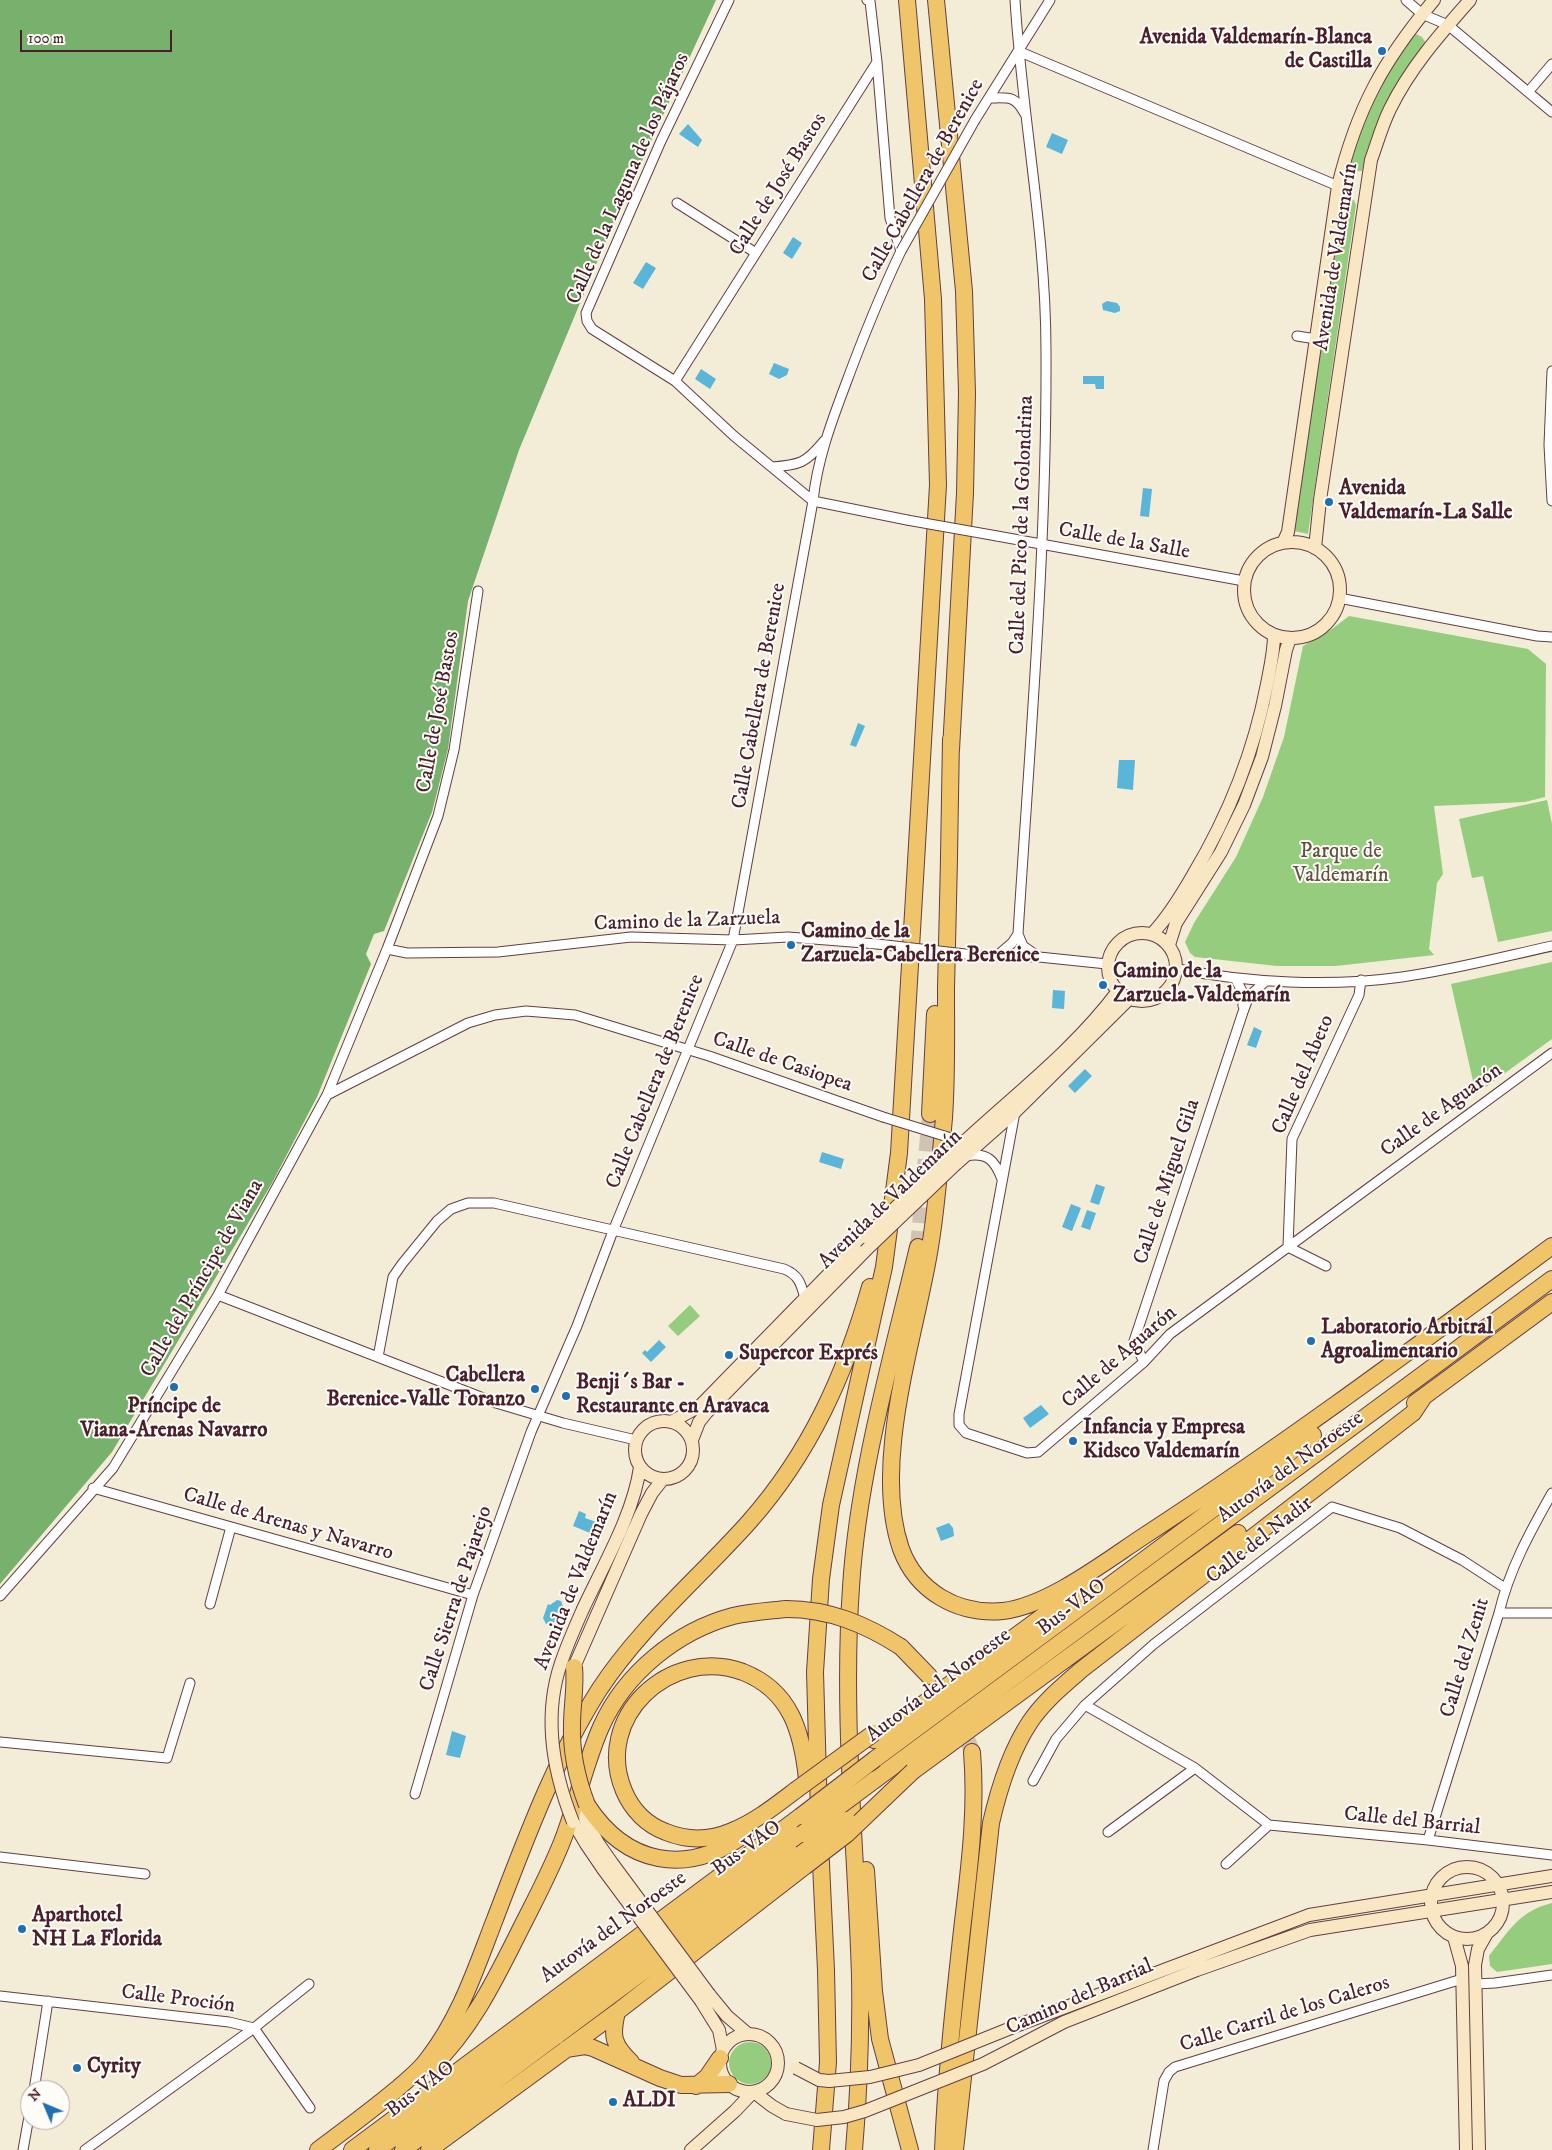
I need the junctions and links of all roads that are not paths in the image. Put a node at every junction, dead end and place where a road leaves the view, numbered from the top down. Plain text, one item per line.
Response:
1 (729, 0) edge
2 (867, 0) edge
3 (907, 0) edge
4 (936, 0) edge
5 (1015, 0) edge
6 (1050, 0) edge
7 (1406, 0) edge
8 (1434, 0) edge
9 (1470, 0) edge
10 (1422, 14) junction
11 (1448, 25) junction
12 (1018, 51) junction
13 (877, 62) junction
14 (1552, 64) edge
15 (1529, 91) junction
16 (989, 98) junction
17 (1552, 112) edge
18 (1028, 118) junction
19 (1338, 186) junction
20 (677, 203) dead end
21 (901, 250) junction
22 (756, 253) junction
23 (1297, 336) dead end
24 (1316, 339) junction
25 (1552, 371) edge
26 (675, 381) junction
27 (827, 437) junction
28 (772, 467) junction
29 (813, 501) junction
30 (1552, 501) edge
31 (997, 536) joint
32 (1283, 542) junction
33 (1043, 545) junction
34 (1315, 548) junction
35 (1244, 582) junction
36 (478, 591) dead end
37 (1339, 598) junction
38 (1274, 635) junction
39 (1552, 637) edge
40 (1290, 638) junction
41 (952, 739) junction
42 (1018, 934) junction
43 (1152, 934) junction
44 (733, 940) junction
45 (1169, 945) junction
46 (1552, 946) edge
47 (387, 949) junction
48 (997, 956) junction
49 (1040, 957) junction
50 (1107, 964) junction
51 (1178, 969) junction
52 (1235, 978) junction
53 (1361, 980) junction
54 (1266, 981) junction
55 (1118, 992) junction
56 (1130, 998) junction
57 (1243, 1012) junction
58 (688, 1050) junction
59 (1552, 1053) edge
60 (327, 1095) junction
61 (1015, 1112) junction
62 (930, 1114) tunnel mouth
63 (959, 1151) junction
64 (899, 1153) junction
65 (1007, 1154) junction
66 (993, 1162) junction
67 (1002, 1180) junction
68 (613, 1231) junction
69 (918, 1246) tunnel mouth
70 (1552, 1246) edge
71 (1288, 1247) junction
72 (1552, 1258) edge
73 (1326, 1266) dead end
74 (1552, 1279) edge
75 (218, 1295) junction
76 (805, 1298) junction
77 (1552, 1302) edge
78 (378, 1357) junction
79 (1144, 1362) junction
80 (1423, 1398) junction
81 (537, 1416) junction
82 (674, 1422) junction
83 (636, 1440) junction
84 (692, 1440) junction
85 (640, 1466) junction
86 (663, 1479) junction
87 (93, 1488) junction
88 (1552, 1493) edge
89 (1186, 1510) junction
90 (231, 1527) junction
91 (1505, 1588) junction
92 (473, 1595) junction
93 (0, 1596) edge
94 (210, 1604) dead end
95 (1552, 1613) edge
96 (1499, 1614) junction
97 (574, 1667) joint
98 (929, 1676) tunnel mouth
99 (190, 1683) dead end
100 (1085, 1705) junction
101 (849, 1722) junction
102 (0, 1742) edge
103 (972, 1752) tunnel mouth
104 (1195, 1768) junction
105 (1033, 1781) dead end
106 (796, 1793) junction
107 (416, 1794) dead end
108 (584, 1808) junction
109 (1269, 1825) junction
110 (1108, 1832) dead end
111 (1428, 1840) junction
112 (1552, 1855) edge
113 (0, 1856) edge
114 (802, 1861) junction
115 (1226, 1864) dead end
116 (608, 1866) junction
117 (145, 1874) dead end
118 (1552, 1876) edge
119 (1498, 1883) junction
120 (1552, 1892) edge
121 (1431, 1895) junction
122 (1503, 1900) junction
123 (1432, 1912) junction
124 (1487, 1933) junction
125 (1454, 1937) junction
126 (826, 1970) junction
127 (1552, 1975) edge
128 (1462, 1980) junction
129 (309, 1984) dead end
130 (1476, 1984) junction
131 (0, 1996) edge
132 (705, 1997) junction
133 (48, 2002) junction
134 (617, 2012) junction
135 (254, 2028) junction
136 (748, 2034) junction
137 (566, 2049) junction
138 (777, 2053) junction
139 (722, 2054) junction
140 (636, 2067) junction
141 (36, 2080) edge
142 (696, 2086) junction
143 (732, 2086) junction
144 (754, 2092) junction
145 (310, 2108) dead end
146 (736, 2111) junction
147 (27, 2130) edge
148 (24, 2150) edge
149 (86, 2150) edge
150 (318, 2150) edge
151 (330, 2150) edge
152 (352, 2150) edge
153 (377, 2150) edge
154 (403, 2150) edge
155 (429, 2150) edge
156 (691, 2150) edge
157 (821, 2150) edge
158 (854, 2150) edge
159 (910, 2150) edge
160 (943, 2150) edge
161 (955, 2150) edge
162 (1153, 2150) edge
163 (1466, 2150) edge
164 (1479, 2150) edge

1 - 26 street, Calle de la Laguna de los Pájaros
2 - 13 street
3 - 64 highway
4 - 41 highway
5 - 12 street, Calle del Pico de la Golondrina
6 - 12 street, Calle Cabellera de Berenice
7 - 10 street
8 - 10 street, Avenida de Valdemarín
9 - 11 street, Avenida de Valdemarín
10 - 11 street
10 - 19 street, Avenida de Valdemarín
11 - 15 street
11 - 34 street, Avenida de Valdemarín
12 - 16 street, Calle Cabellera de Berenice
12 - 18 street, Calle del Pico de la Golondrina
12 - 19 street
13 - 21 street
13 - 22 street, Calle de José Bastos
14 - 15 street
15 - 17 street
16 - 18 street
16 - 21 street, Calle Cabellera de Berenice, bridge
18 - 33 street, Calle del Pico de la Golondrina
19 - 24 street, Avenida de Valdemarín
20 - 22 street
21 - 27 street, Calle Cabellera de Berenice
22 - 26 street, Calle de José Bastos
23 - 24 street, Avenida de Valdemarín
24 - 32 street, Avenida de Valdemarín
25 - 30 street
26 - 28 street, Calle de la Laguna de los Pájaros
27 - 28 street
27 - 29 street, Calle Cabellera de Berenice
28 - 29 street, Calle de la Laguna de los Pájaros
29 - 31 street, Calle de la Laguna de los Pájaros, bridge
29 - 44 street, Calle Cabellera de Berenice
31 - 33 street, Calle de la Salle
32 - 34 street
32 - 35 street
33 - 35 street, Calle de la Salle
33 - 42 street, Calle del Pico de la Golondrina
34 - 37 street
35 - 38 street
36 - 47 street, Calle de José Bastos
37 - 39 street
37 - 40 street
38 - 40 street
38 - 43 street
40 - 45 street
41 - 62 highway
41 - 89 highway
42 - 48 street
42 - 49 street
43 - 45 street
43 - 50 street
44 - 47 street, Camino de la Zarzuela
44 - 48 street, Camino de la Zarzuela, bridge
44 - 58 street, Calle Cabellera de Berenice
45 - 51 street
46 - 53 street
47 - 60 street, Calle del Príncipe de Viana
48 - 49 street, Camino de la Zarzuela
49 - 50 street, Camino de la Zarzuela
50 - 55 street
51 - 52 street
51 - 56 street
52 - 54 street
52 - 57 street, Calle de Miguel Gila
53 - 54 street
53 - 71 street, Calle del Abeto
54 - 57 street, Calle de Miguel Gila
55 - 56 street
55 - 63 street, Avenida de Valdemarín
56 - 61 street, Avenida de Valdemarín
57 - 79 street, Calle de Miguel Gila
58 - 60 street, Calle de Casiopea
58 - 63 street, Calle de Casiopea, bridge
58 - 68 street, Calle Cabellera de Berenice
59 - 71 street, Calle de Aguarón
60 - 75 street, Calle del Príncipe de Viana
61 - 63 street, Avenida de Valdemarín
61 - 65 street, Calle de Aguarón
63 - 66 street, Calle de Casiopea
63 - 76 street, Avenida de Valdemarín, bridge
63 - 84 street, Avenida de Valdemarín, bridge
64 - 126 highway
64 - 150 highway
65 - 66 street
65 - 67 street, Calle de Aguarón
66 - 67 street
67 - 79 street, Calle de Aguarón
68 - 76 street
68 - 78 street
68 - 81 street, Calle Cabellera de Berenice
69 - 101 highway
70 - 89 highway
71 - 73 street
71 - 79 street, Calle de Aguarón
72 - 152 highway, Autovía del Noroeste, bridge
74 - 153 highway, Bus-VAO, bridge
75 - 78 street
75 - 87 street, Calle del Príncipe de Viana
76 - 82 street, Avenida de Valdemarín
77 - 80 highway, Autovía del Noroeste
78 - 81 street
80 - 114 highway, Autovía del Noroeste, bridge
80 - 161 highway
81 - 83 street
81 - 92 street, Calle Sierra de Pajarejo
82 - 83 street
82 - 84 street
83 - 85 street
84 - 86 street
85 - 86 street
85 - 116 street, Avenida de Valdemarín, bridge
86 - 97 street, Avenida de Valdemarín
87 - 90 street, Calle de Arenas y Navarro
87 - 93 street, Calle del Príncipe de Viana
88 - 91 street, Calle del Zenit
89 - 106 highway, bridge
90 - 92 street, Calle de Arenas y Navarro
90 - 94 street
91 - 96 street, Calle del Zenit
91 - 100 street, Calle del Nadir
92 - 107 street, Calle Sierra de Pajarejo
95 - 96 street
96 - 111 street, Calle del Zenit
97 - 108 highway, bridge
98 - 151 highway, bridge
99 - 102 street
100 - 104 street
100 - 105 street, Calle del Nadir
101 - 158 highway
101 - 159 highway
103 - 160 highway
104 - 109 street
104 - 110 street
106 - 108 highway
106 - 126 highway
108 - 116 street, Avenida de Valdemarín
109 - 111 street, Calle del Barrial
109 - 115 street
111 - 112 street, Calle del Barrial
113 - 117 street
114 - 134 highway
114 - 154 highway, Autovía del Noroeste
116 - 132 street, Avenida de Valdemarín, bridge
118 - 119 street, Camino del Barrial
119 - 121 street, Camino del Barrial
119 - 121 street
119 - 122 street
120 - 122 street, Camino del Barrial
121 - 123 street
121 - 138 street, Camino del Barrial, bridge
122 - 123 street, Camino del Barrial
122 - 124 street
123 - 125 street
123 - 144 street, Camino del Barrial, bridge
124 - 125 street
124 - 130 street
125 - 128 street
126 - 157 highway
127 - 130 street
128 - 162 street, Calle Carril de los Caleros
128 - 163 street
129 - 135 street
130 - 164 street
131 - 133 street, Calle Proción
132 - 136 street, Avenida de Valdemarín
132 - 139 street, Avenida de Valdemarín
133 - 135 street, Calle Proción
133 - 141 street
134 - 137 highway
134 - 140 highway
135 - 145 street, Calle Proción
135 - 149 street
136 - 138 street
136 - 139 street
137 - 140 highway
137 - 155 highway
138 - 144 street
139 - 142 highway
139 - 143 street
140 - 142 highway
142 - 143 highway
143 - 144 street
143 - 146 street
144 - 146 street
146 - 156 street
147 - 148 street

